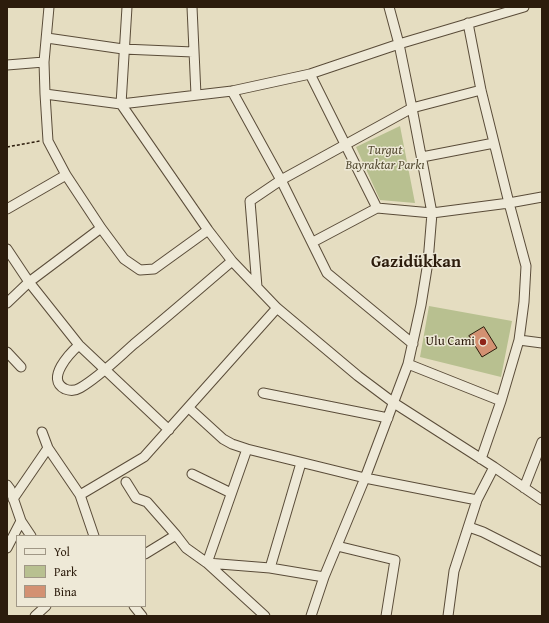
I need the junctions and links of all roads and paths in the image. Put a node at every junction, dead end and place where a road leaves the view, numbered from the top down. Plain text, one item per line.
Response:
1 (49, 7) edge
2 (126, 7) edge
3 (192, 7) edge
4 (389, 7) edge
5 (524, 7) edge
6 (468, 23) junction
7 (47, 38) junction
8 (398, 44) junction
9 (123, 49) junction
10 (193, 52) junction
11 (44, 62) junction
12 (7, 65) edge
13 (310, 74) junction
14 (481, 90) junction
15 (232, 91) junction
16 (44, 94) junction
17 (196, 95) junction
18 (121, 104) junction
19 (412, 108) junction
20 (48, 141) junction
21 (494, 143) junction
22 (346, 144) junction
23 (7, 147) edge
24 (422, 157) junction
25 (66, 174) junction
26 (281, 180) junction
27 (542, 197) edge
28 (509, 203) junction
29 (377, 208) junction
30 (7, 209) edge
31 (432, 213) junction
32 (101, 228) junction
33 (208, 230) junction
34 (313, 242) junction
35 (7, 250) edge
36 (232, 261) junction
37 (29, 282) junction
38 (257, 287) junction
39 (7, 303) edge
40 (277, 308) junction
41 (519, 340) junction
42 (542, 343) edge
43 (80, 344) junction
44 (413, 344) junction
45 (7, 352) edge
46 (408, 364) junction
47 (21, 367) dead end
48 (106, 368) junction
49 (263, 393) dead end
50 (501, 401) junction
51 (394, 404) junction
52 (189, 408) junction
53 (388, 418) junction
54 (169, 430) junction
55 (42, 432) dead end
56 (542, 442) edge
57 (48, 448) junction
58 (247, 449) junction
59 (481, 459) junction
60 (302, 463) junction
61 (494, 467) junction
62 (192, 474) dead end
63 (365, 478) junction
64 (126, 482) dead end
65 (7, 485) edge
66 (524, 488) junction
67 (231, 493) junction
68 (80, 495) junction
69 (13, 499) junction
70 (477, 500) junction
71 (542, 500) edge
72 (21, 521) junction
73 (469, 527) junction
74 (30, 535) edge
75 (94, 535) edge
76 (176, 535) junction
77 (337, 546) junction
78 (7, 548) edge
79 (146, 553) edge
80 (542, 562) edge
81 (207, 563) junction
82 (270, 568) junction
83 (324, 576) junction
84 (45, 607) edge
85 (135, 607) edge
86 (36, 616) edge
87 (142, 616) edge
88 (264, 616) edge
89 (311, 616) edge
90 (386, 616) edge
91 (448, 616) edge

1 - 7 street
2 - 9 street
3 - 10 street
4 - 8 street
5 - 6 street
6 - 8 street
6 - 14 street
7 - 9 street
7 - 11 street
8 - 13 street
8 - 19 street
9 - 10 street
9 - 18 street
10 - 17 street
11 - 12 street
11 - 16 street
13 - 15 street
13 - 22 street
14 - 19 street
14 - 21 street
15 - 17 street
15 - 26 street
16 - 18 street
16 - 20 street
17 - 18 street
18 - 33 street
19 - 22 street
19 - 24 street
20 - 23 path
20 - 25 street
21 - 24 street
21 - 28 street
22 - 26 street
22 - 29 street
24 - 31 street
25 - 30 street
25 - 32 street
26 - 34 street
26 - 38 street
27 - 28 street
28 - 31 street
28 - 41 street
29 - 31 street
29 - 34 street
31 - 44 street
32 - 33 street
32 - 37 street
33 - 36 street
34 - 44 street
35 - 37 street
36 - 38 street
36 - 48 street
37 - 39 street
37 - 43 street
38 - 40 street
40 - 51 street
40 - 52 street
41 - 42 street
41 - 50 street
43 - 48 street
43 - 48 street
44 - 46 street
45 - 47 street
46 - 50 street
46 - 51 street
48 - 54 street
49 - 53 street
50 - 59 street
51 - 53 street
51 - 59 street
52 - 54 street
52 - 58 street
53 - 63 street
54 - 68 street
55 - 57 street
56 - 66 street
57 - 68 street
57 - 69 street
58 - 60 street
58 - 67 street
59 - 61 street
60 - 63 street
60 - 82 street
61 - 66 street
61 - 70 street
62 - 67 street
63 - 70 street
63 - 77 street
64 - 76 street
65 - 69 street
66 - 71 street
67 - 81 street
68 - 75 street
69 - 72 street
70 - 73 street
72 - 74 street
72 - 78 street
73 - 80 street
73 - 91 street
76 - 79 street
76 - 81 street
77 - 83 street
77 - 90 street
81 - 82 street
81 - 88 street
82 - 83 street
83 - 89 street
84 - 86 street
85 - 87 street

